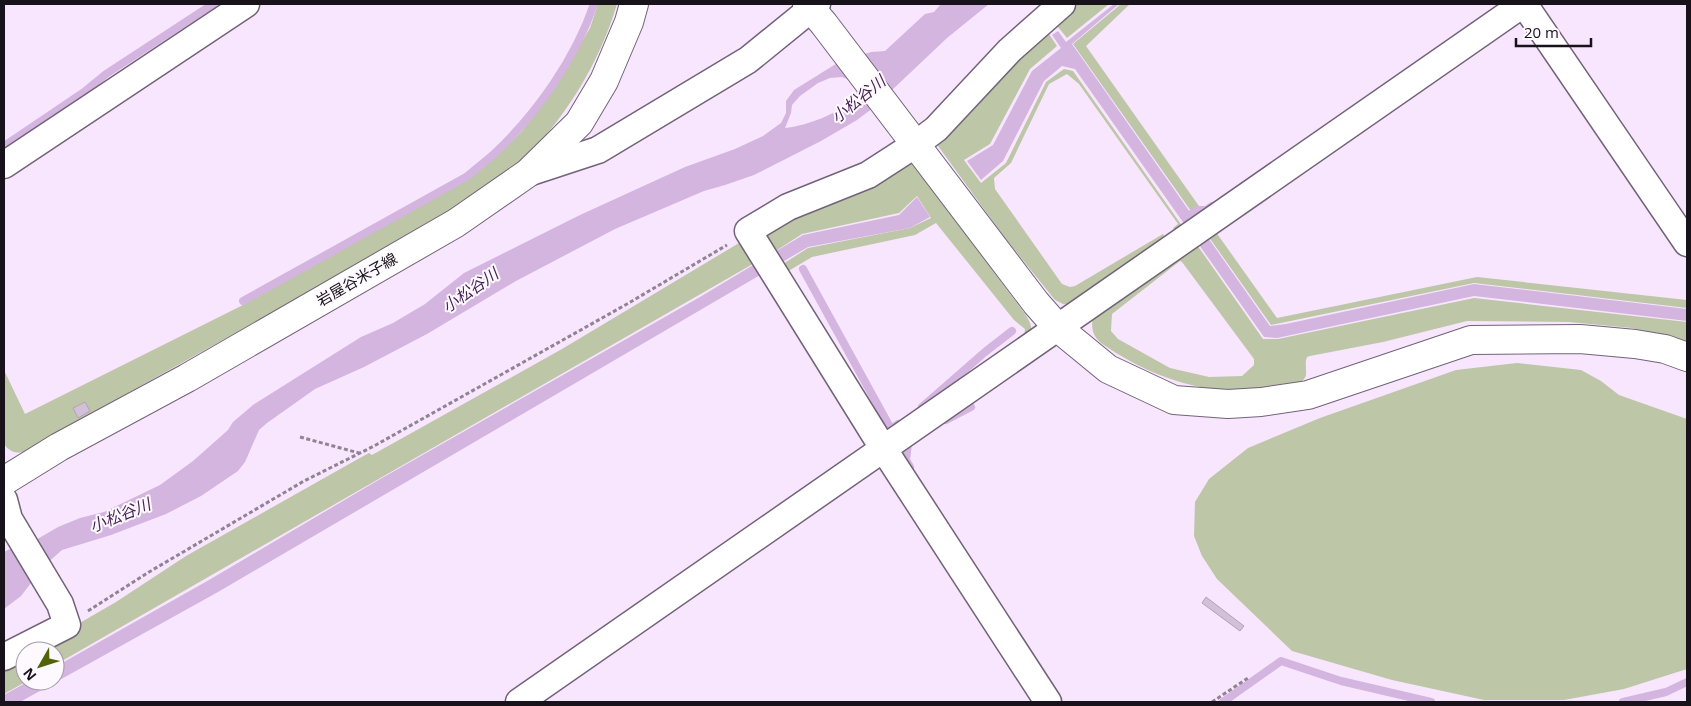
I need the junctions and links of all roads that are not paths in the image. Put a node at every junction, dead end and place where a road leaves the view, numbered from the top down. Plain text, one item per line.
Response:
1 (246, 4) edge
2 (634, 4) edge
3 (1062, 4) edge
4 (1523, 4) edge
5 (815, 10) edge
6 (910, 136) junction
7 (4, 165) edge
8 (528, 173) junction
9 (1687, 243) edge
10 (1058, 328) junction
11 (1687, 357) edge
12 (883, 448) junction
13 (4, 481) edge
14 (6, 509) edge
15 (4, 657) edge
16 (519, 702) edge
17 (1048, 702) edge

1 - 7 street
2 - 8 street, 岩屋谷米子線
3 - 6 street
4 - 9 street
4 - 10 street
5 - 6 street
5 - 8 street
6 - 10 street
6 - 12 street
8 - 13 street, 岩屋谷米子線
10 - 11 street
10 - 12 street
12 - 16 street
12 - 17 street
14 - 15 street

